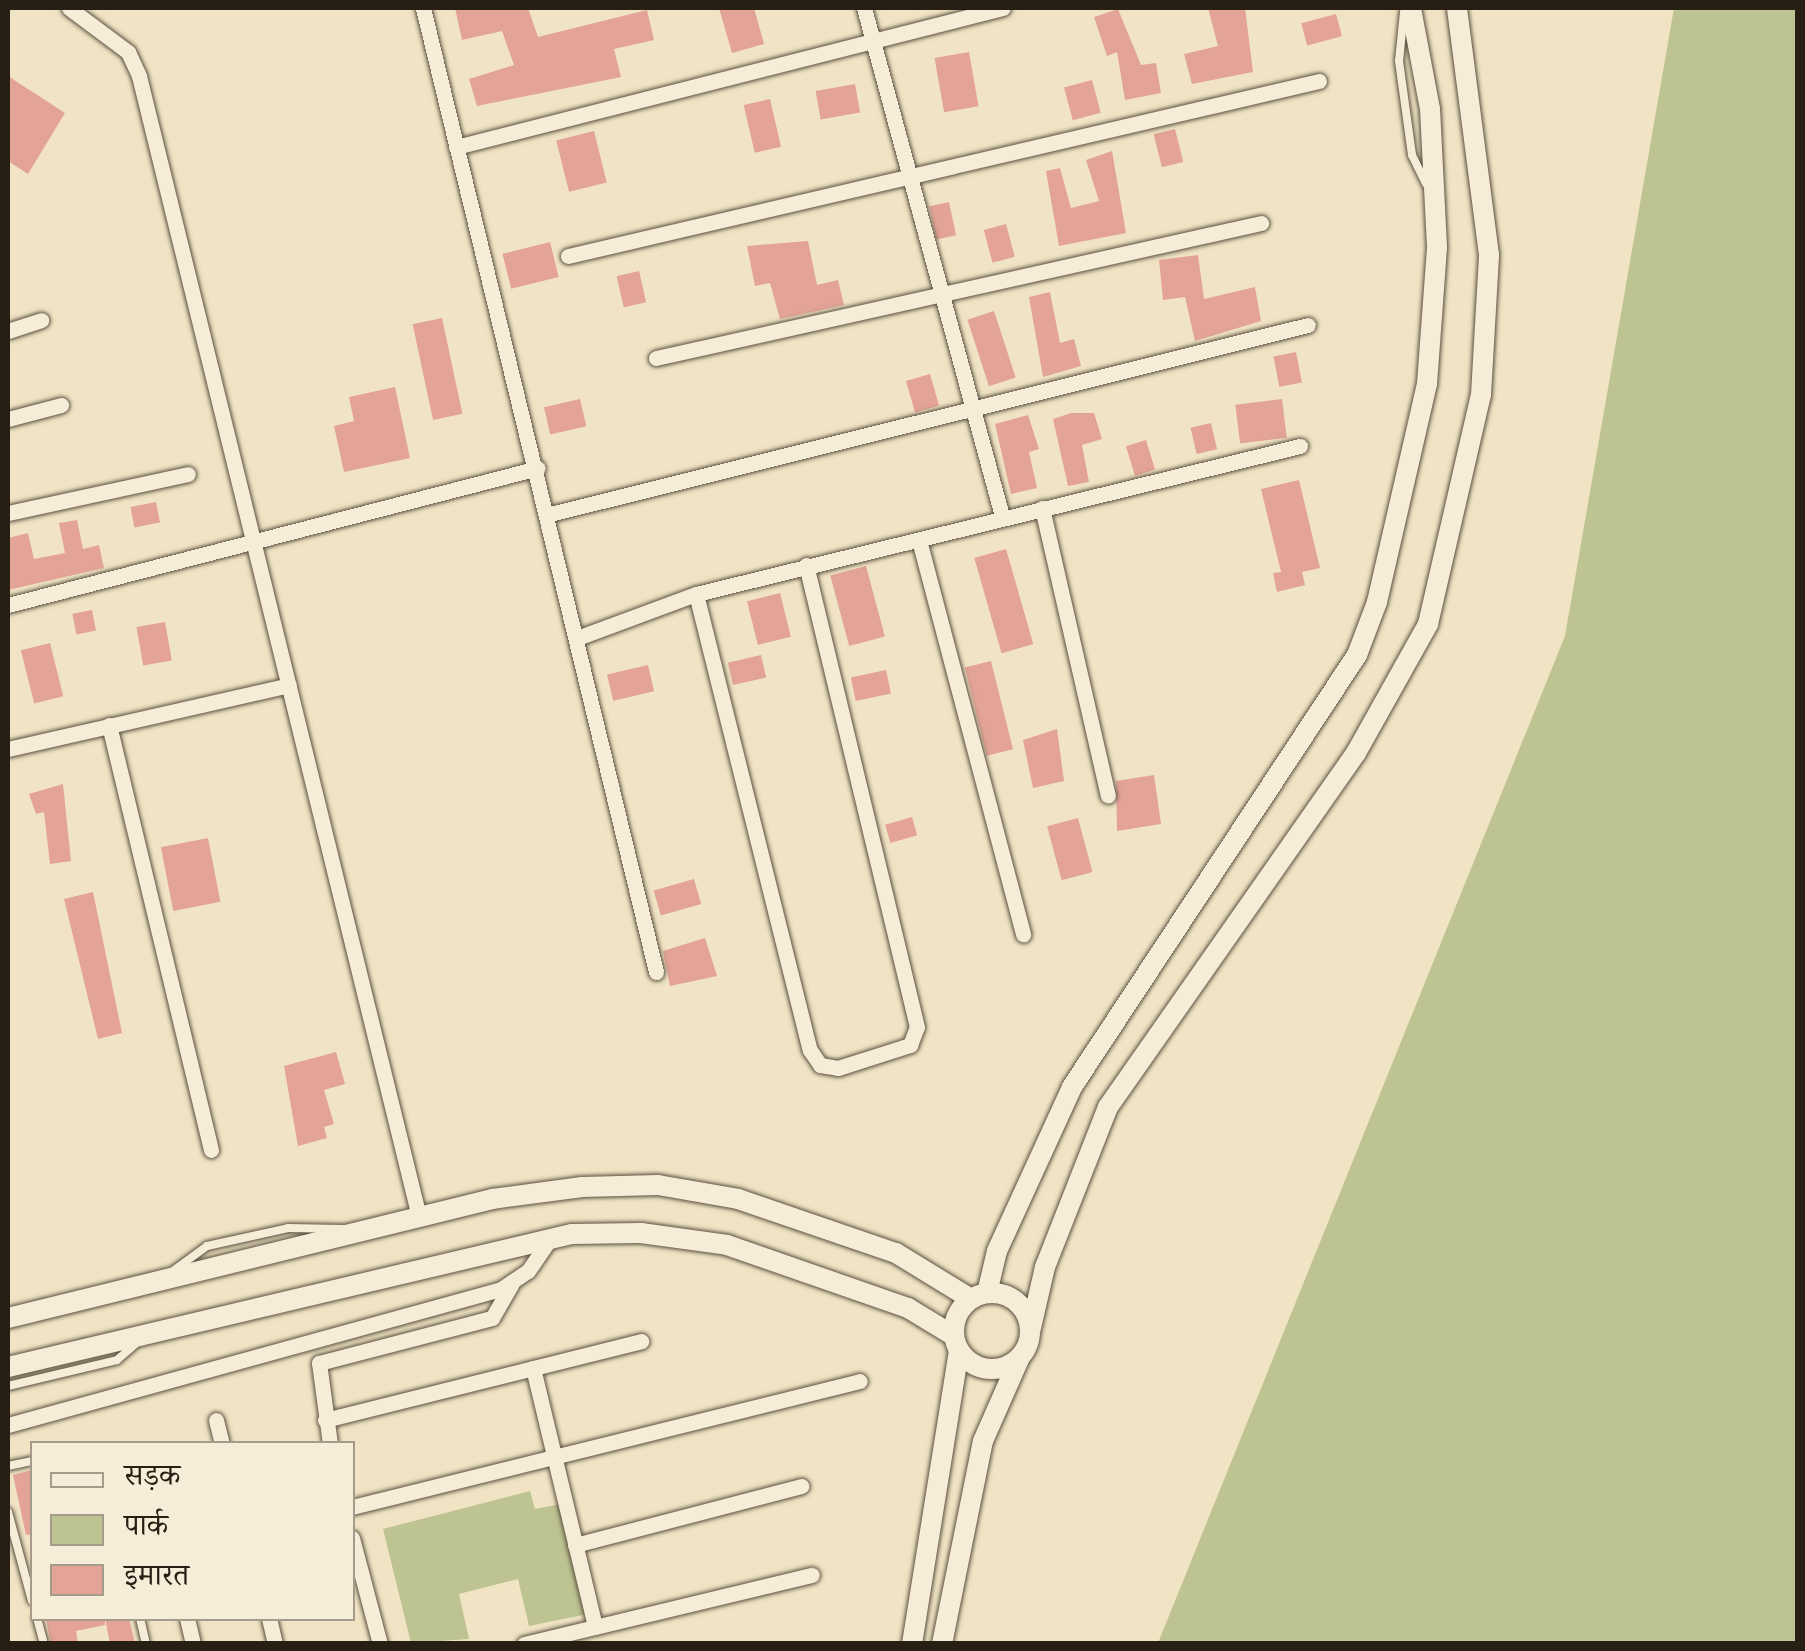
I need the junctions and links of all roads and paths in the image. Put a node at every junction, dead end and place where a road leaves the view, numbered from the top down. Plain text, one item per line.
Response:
1 (69, 8) edge
2 (423, 8) edge
3 (864, 8) edge
4 (1004, 8) edge
5 (1408, 8) edge
6 (1457, 8) edge
7 (872, 38) junction
8 (1319, 81) dead end
9 (456, 147) junction
10 (907, 176) junction
11 (1260, 223) dead end
12 (568, 256) dead end
13 (944, 299) junction
14 (41, 320) dead end
15 (1308, 325) dead end
16 (8, 331) edge
17 (656, 358) dead end
18 (61, 405) dead end
19 (973, 405) junction
20 (8, 419) edge
21 (1300, 446) dead end
22 (538, 468) junction
23 (188, 474) dead end
24 (1042, 508) junction
25 (8, 513) edge
26 (550, 514) junction
27 (1002, 516) junction
28 (253, 539) junction
29 (919, 540) junction
30 (806, 565) junction
31 (696, 594) junction
32 (8, 605) edge
33 (577, 638) junction
34 (288, 684) junction
35 (109, 725) junction
36 (8, 749) edge
37 (1108, 796) dead end
38 (1023, 935) dead end
39 (656, 972) dead end
40 (211, 1150) dead end
41 (419, 1217) junction
42 (552, 1236) junction
43 (512, 1284) junction
44 (979, 1296) junction
45 (8, 1318) edge
46 (146, 1332) junction
47 (1030, 1332) junction
48 (640, 1341) dead end
49 (956, 1343) junction
50 (1020, 1357) junction
51 (8, 1366) edge
52 (533, 1368) junction
53 (860, 1381) dead end
54 (8, 1386) edge
55 (216, 1420) dead end
56 (325, 1420) junction
57 (8, 1425) edge
58 (221, 1441) edge
59 (329, 1441) edge
60 (554, 1456) junction
61 (801, 1486) dead end
62 (355, 1505) edge
63 (8, 1512) edge
64 (575, 1544) junction
65 (355, 1549) edge
66 (812, 1575) dead end
67 (30, 1594) edge
68 (595, 1627) junction
69 (380, 1644) edge
70 (524, 1644) edge
71 (912, 1644) edge
72 (942, 1644) edge

1 - 28 street
2 - 9 street
3 - 7 street
4 - 7 street
5 - 44 street
6 - 47 street
7 - 9 street
7 - 10 street
8 - 10 street
9 - 22 street
10 - 12 street
10 - 13 street
11 - 13 street
13 - 17 street
13 - 19 street
14 - 16 street
15 - 19 street
18 - 20 street
19 - 26 street
19 - 27 street
21 - 24 street
22 - 26 street
22 - 28 street
23 - 25 street
24 - 27 street
24 - 37 street
26 - 33 street
27 - 29 street
28 - 32 street
28 - 34 street
29 - 30 street
29 - 38 street
30 - 31 street
30 - 31 street
31 - 33 street
33 - 39 street
34 - 35 street
34 - 41 street
35 - 36 street
35 - 40 street
41 - 44 street
41 - 45 street
42 - 43 street
42 - 46 street
42 - 49 street
43 - 56 street
43 - 57 street
44 - 47 street
44 - 49 street
46 - 51 street
46 - 54 lane
47 - 50 street
48 - 52 street
49 - 50 street
49 - 71 street
50 - 72 street
52 - 56 street
52 - 60 street
53 - 60 street
55 - 58 street
56 - 59 street
60 - 62 street
60 - 64 street
61 - 64 street
63 - 67 lane
64 - 68 street
65 - 69 street
66 - 68 street
68 - 70 street

